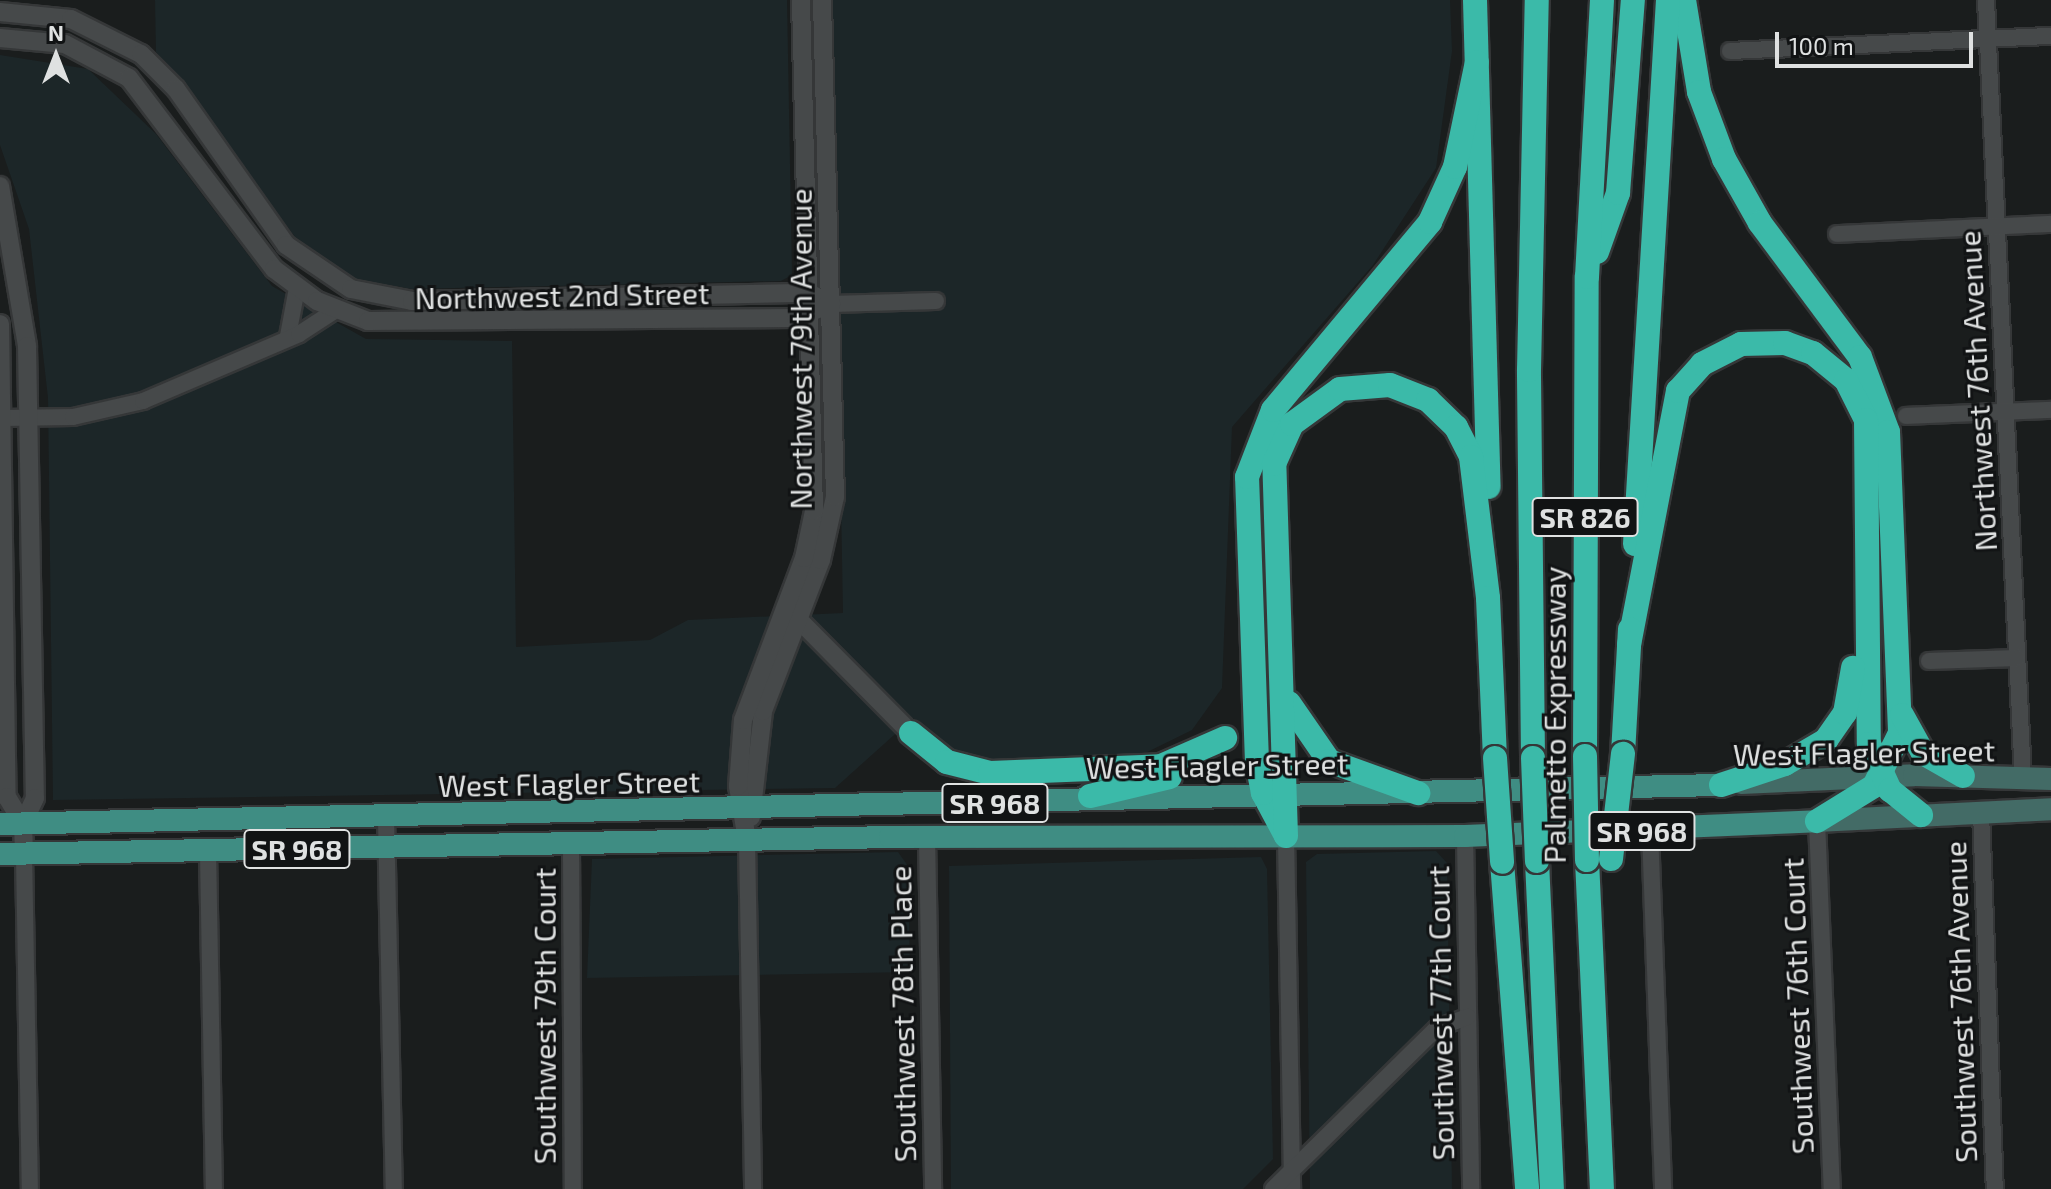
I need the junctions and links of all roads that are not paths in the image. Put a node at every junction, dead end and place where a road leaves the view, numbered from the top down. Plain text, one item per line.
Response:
1 (801, 0) edge
2 (822, 0) edge
3 (1475, 0) edge
4 (1602, 0) edge
5 (1633, 0) edge
6 (1668, 0) edge
7 (1684, 0) edge
8 (1986, 0) edge
9 (1534, 6) edge
10 (0, 12) edge
11 (2051, 36) edge
12 (0, 38) edge
13 (1988, 39) junction
14 (1730, 51) dead end
15 (1477, 62) junction
16 (0, 186) edge
17 (2051, 224) edge
18 (1997, 226) junction
19 (1837, 234) dead end
20 (1587, 277) junction
21 (297, 288) junction
22 (809, 293) junction
23 (936, 301) dead end
24 (831, 304) junction
25 (336, 310) junction
26 (810, 317) junction
27 (0, 324) edge
28 (288, 336) junction
29 (2051, 410) edge
30 (2007, 412) junction
31 (1906, 416) dead end
32 (3, 418) junction
33 (29, 418) junction
34 (1488, 598) junction
35 (798, 619) junction
36 (1865, 623) junction
37 (780, 640) junction
38 (1629, 645) junction
39 (2017, 658) junction
40 (1929, 661) dead end
41 (1253, 667) junction
42 (1285, 696) junction
43 (1900, 709) junction
44 (911, 733) joint
45 (1225, 738) junction
46 (1882, 775) junction
47 (1963, 776) junction
48 (2023, 779) junction
49 (2051, 779) edge
50 (1721, 785) junction
51 (1263, 793) junction
52 (1287, 793) junction
53 (1418, 793) junction
54 (1090, 796) junction
55 (746, 809) junction
56 (2051, 809) edge
57 (1981, 812) junction
58 (1921, 815) junction
59 (386, 817) junction
60 (1817, 821) junction
61 (0, 824) edge
62 (23, 824) junction
63 (1650, 831) junction
64 (1286, 836) junction
65 (1465, 836) junction
66 (927, 837) junction
67 (747, 840) junction
68 (571, 843) junction
69 (387, 846) junction
70 (208, 851) junction
71 (0, 854) edge
72 (24, 854) junction
73 (1599, 860) junction
74 (1468, 1017) junction
75 (1292, 1169) junction
76 (30, 1189) edge
77 (214, 1189) edge
78 (394, 1189) edge
79 (573, 1189) edge
80 (753, 1189) edge
81 (933, 1189) edge
82 (1273, 1189) edge
83 (1292, 1189) edge
84 (1471, 1189) edge
85 (1527, 1189) edge
86 (1552, 1189) edge
87 (1602, 1189) edge
88 (1663, 1189) edge
89 (1832, 1189) edge
90 (1995, 1189) edge

1 - 22 street, Northwest 79th Avenue
2 - 24 street, Northwest 79th Avenue
3 - 15 highway
4 - 20 highway, Palmetto Expressway / SR 826
5 - 20 highway
6 - 38 highway
7 - 43 highway
8 - 13 street, Northwest 76th Avenue
9 - 86 highway, Palmetto Expressway / SR 826, bridge
10 - 22 street, Northwest 2nd Street
11 - 13 street
12 - 21 street, Northwest 2nd Street
13 - 14 street
13 - 18 street, Northwest 76th Avenue
15 - 34 highway
15 - 41 highway
16 - 33 street
17 - 18 street
18 - 19 street
18 - 30 street, Northwest 76th Avenue
20 - 73 highway, Palmetto Expressway / SR 826, bridge
21 - 25 street, Northwest 2nd Street
21 - 28 street
22 - 24 street, Northwest 2nd Street
22 - 26 street, Northwest 79th Avenue
23 - 24 street, Northwest 2nd Street
24 - 26 street
24 - 35 street, Northwest 79th Avenue
25 - 26 street, Northwest 2nd Street
25 - 28 street
26 - 37 street, Northwest 79th Avenue
27 - 32 street
28 - 33 street
29 - 30 street
30 - 31 street
30 - 39 street, Northwest 76th Avenue
32 - 33 street
32 - 62 street
33 - 62 street
34 - 42 highway
34 - 85 highway, bridge
35 - 37 street, Northwest 79th Avenue
35 - 44 street
36 - 38 highway
36 - 46 highway
36 - 50 highway
37 - 55 street, Northwest 79th Avenue
38 - 73 highway, bridge
39 - 40 street
39 - 48 street, Northwest 76th Avenue
41 - 45 highway
41 - 51 highway
42 - 52 highway
42 - 53 highway
43 - 46 highway
43 - 47 highway
44 - 45 highway
45 - 54 highway
46 - 47 main road, West Flagler Street / SR 968
46 - 50 main road, West Flagler Street / SR 968
46 - 58 highway
46 - 60 highway
47 - 48 main road, West Flagler Street / SR 968
48 - 49 main road, West Flagler Street / SR 968
48 - 57 main road
50 - 53 main road, West Flagler Street / SR 968
51 - 52 main road, West Flagler Street / SR 968
51 - 54 main road, West Flagler Street / SR 968
51 - 64 highway
52 - 53 main road, West Flagler Street / SR 968
52 - 64 highway
54 - 55 main road, West Flagler Street / SR 968
55 - 59 main road, West Flagler Street / SR 968
55 - 67 street, Northwest 79th Avenue
56 - 57 main road, West Flagler Street / SR 968
57 - 58 main road, West Flagler Street / SR 968
57 - 90 street, Southwest 76th Avenue
58 - 60 main road, West Flagler Street / SR 968
59 - 62 main road, West Flagler Street / SR 968
59 - 69 street
60 - 63 main road, West Flagler Street / SR 968
60 - 89 street, Southwest 76th Court
61 - 62 main road, West Flagler Street / SR 968
62 - 72 street
63 - 65 main road, West Flagler Street / SR 968
63 - 88 street
64 - 65 main road, West Flagler Street / SR 968
64 - 66 main road, West Flagler Street / SR 968
64 - 75 street
65 - 74 street, Southwest 77th Court
66 - 67 main road, West Flagler Street / SR 968
66 - 81 street, Southwest 78th Place
67 - 68 main road, West Flagler Street / SR 968
67 - 80 street
68 - 69 main road, West Flagler Street / SR 968
68 - 79 street, Southwest 79th Court
69 - 70 main road, West Flagler Street / SR 968
69 - 78 street
70 - 72 main road, West Flagler Street / SR 968
70 - 77 street
71 - 72 main road, West Flagler Street / SR 968
72 - 76 street
73 - 87 highway, Palmetto Expressway / SR 826
74 - 75 street
74 - 84 street, Southwest 77th Court
75 - 82 street
75 - 83 street

